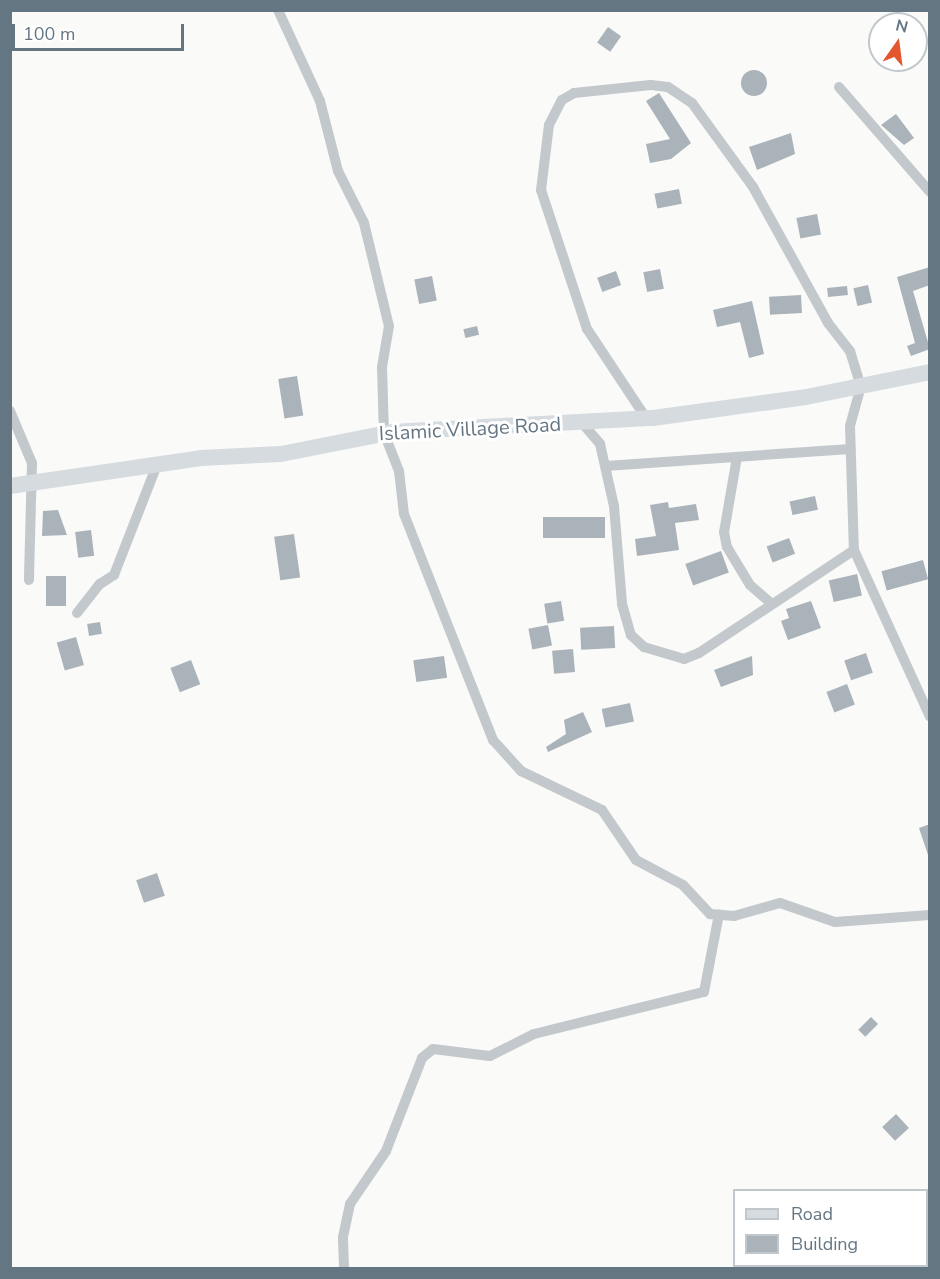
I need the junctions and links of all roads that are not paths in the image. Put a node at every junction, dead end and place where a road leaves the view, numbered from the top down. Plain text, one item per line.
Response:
1 (278, 10) edge
2 (839, 87) dead end
3 (930, 192) edge
4 (930, 372) edge
5 (861, 386) junction
6 (10, 411) edge
7 (646, 418) junction
8 (582, 423) junction
9 (384, 433) junction
10 (850, 448) junction
11 (737, 456) junction
12 (156, 466) junction
13 (606, 466) junction
14 (30, 484) junction
15 (10, 486) edge
16 (854, 550) junction
17 (29, 580) dead end
18 (772, 604) junction
19 (77, 613) dead end
20 (930, 717) edge
21 (719, 914) junction
22 (930, 915) edge
23 (344, 1269) edge

1 - 9 street
2 - 3 street
4 - 5 street, Islamic Village Road
5 - 7 street, Islamic Village Road
5 - 7 street
5 - 10 street
6 - 14 street
7 - 8 street, Islamic Village Road
8 - 9 street, Islamic Village Road
8 - 13 street
9 - 12 street, Islamic Village Road
9 - 21 street
10 - 11 street
10 - 16 street
11 - 13 street
11 - 18 street
12 - 14 street, Islamic Village Road
12 - 19 street
13 - 18 street
14 - 15 street, Islamic Village Road
14 - 17 street
16 - 18 street
16 - 20 street
21 - 22 street
21 - 23 street

